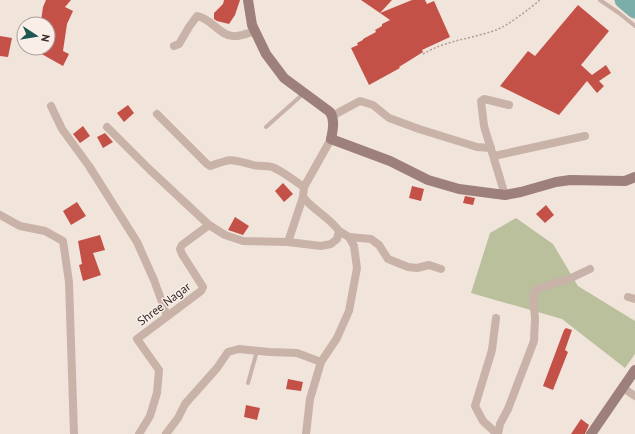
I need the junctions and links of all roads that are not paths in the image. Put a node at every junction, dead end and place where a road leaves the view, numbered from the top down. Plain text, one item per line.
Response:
1 (248, 0) edge
2 (600, 0) edge
3 (635, 26) edge
4 (255, 31) junction
5 (174, 46) dead end
6 (304, 93) junction
7 (509, 105) dead end
8 (51, 106) dead end
9 (157, 114) dead end
10 (332, 116) junction
11 (107, 127) dead end
12 (266, 127) dead end
13 (585, 136) dead end
14 (331, 139) junction
15 (491, 148) junction
16 (494, 156) junction
17 (635, 177) edge
18 (304, 187) junction
19 (505, 195) junction
20 (303, 196) junction
21 (0, 215) edge
22 (209, 225) junction
23 (338, 231) junction
24 (349, 237) junction
25 (288, 242) junction
26 (441, 269) dead end
27 (590, 269) dead end
28 (167, 316) junction
29 (496, 318) dead end
30 (257, 351) junction
31 (322, 362) junction
32 (635, 370) edge
33 (248, 383) dead end
34 (623, 388) junction
35 (635, 396) edge
36 (74, 434) edge
37 (139, 434) edge
38 (166, 434) edge
39 (306, 434) edge
40 (497, 434) edge
41 (591, 434) edge

1 - 4 street
2 - 3 lane
4 - 5 street
4 - 6 street
6 - 10 street
6 - 12 lane
7 - 15 street
8 - 28 street
9 - 18 street
10 - 14 street
10 - 15 street
11 - 22 street
13 - 16 street
14 - 18 street
14 - 19 street
15 - 16 street
16 - 19 street
17 - 19 street
18 - 20 street
20 - 23 street
20 - 25 street
21 - 36 street
22 - 25 street
22 - 28 street, Shree Nagar
23 - 24 street
23 - 25 street
24 - 26 street
24 - 31 street
27 - 40 street
28 - 37 street, Shree Nagar
29 - 40 street
30 - 31 street
30 - 33 lane
30 - 38 street
31 - 39 street
32 - 34 street
34 - 35 street
34 - 41 street

